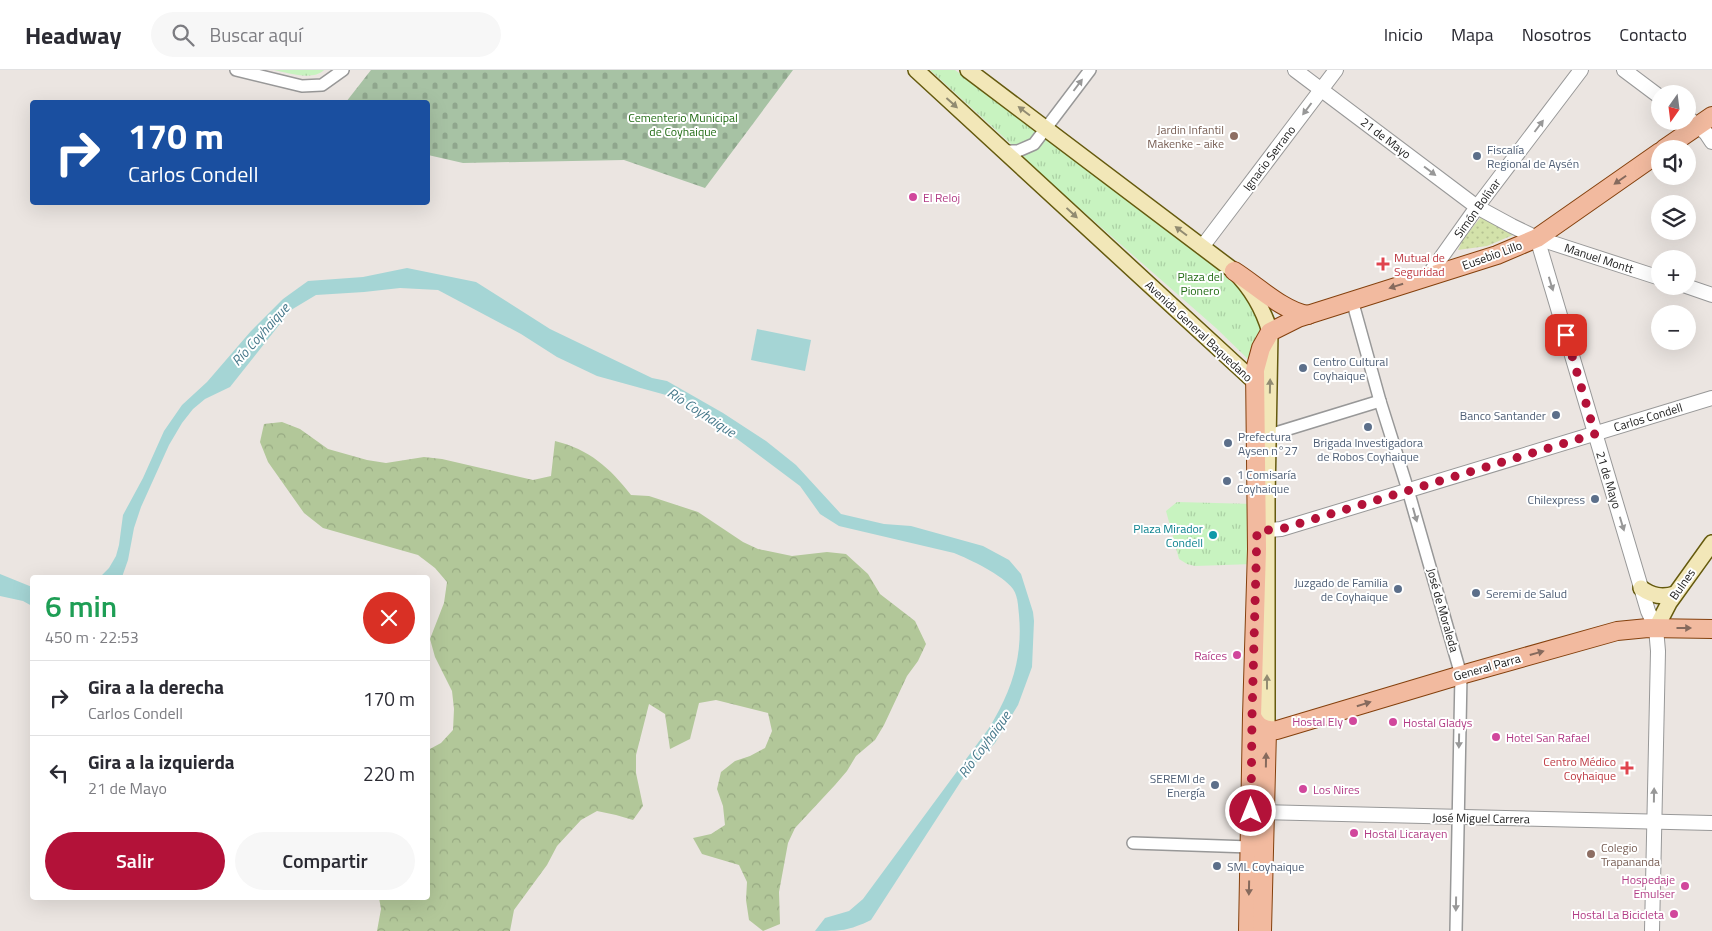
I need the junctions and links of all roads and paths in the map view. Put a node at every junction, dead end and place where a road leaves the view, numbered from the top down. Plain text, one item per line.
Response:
1 (236, 70) edge
2 (916, 70) edge
3 (968, 70) edge
4 (1090, 70) edge
5 (1295, 70) edge
6 (1336, 70) edge
7 (1581, 70) edge
8 (1624, 70) edge
9 (341, 71) edge
10 (1321, 90) junction
11 (1651, 90) edge
12 (1699, 120) edge
13 (1046, 128) junction
14 (1675, 140) edge
15 (1712, 142) edge
16 (1005, 151) junction
17 (1651, 158) edge
18 (1477, 207) junction
19 (1537, 238) junction
20 (1202, 247) junction
21 (1234, 271) junction
22 (1651, 275) edge
23 (1428, 276) junction
24 (1696, 289) edge
25 (1712, 295) edge
26 (1352, 300) junction
27 (1308, 315) junction
28 (1270, 332) junction
29 (1255, 382) junction
30 (1712, 398) edge
31 (1380, 401) junction
32 (1595, 434) junction
33 (1269, 435) junction
34 (1408, 490) junction
35 (1262, 531) junction
36 (1712, 542) edge
37 (1641, 588) junction
38 (1675, 594) junction
39 (1656, 628) junction
40 (1712, 628) edge
41 (1461, 675) junction
42 (1252, 716) junction
43 (1267, 731) junction
44 (1258, 812) junction
45 (1458, 817) junction
46 (1654, 822) junction
47 (1712, 823) edge
48 (1132, 843) dead end
49 (1250, 847) junction
50 (1248, 931) edge
51 (1262, 931) edge
52 (1456, 931) edge
53 (1652, 931) edge

1 - 9 street
2 -> 16 main road, Avenida General Baquedano
13 -> 3 main road, Avenida General Baquedano
13 -> 4 street
5 - 10 street, 21 de Mayo
6 - 10 street, Ignacio Serrano
18 -> 7 street, Simón Bolívar
8 - 11 street
10 -> 18 street, 21 de Mayo
10 -> 20 street, Ignacio Serrano
12 - 14 main road
12 - 15 street
13 - 16 street
20 -> 13 main road, Avenida General Baquedano
16 -> 29 main road, Avenida General Baquedano
17 -> 19 main road, Eusebio Lillo
18 - 19 street, 21 de Mayo
18 - 23 street, Simón Bolívar
19 - 22 street, Manuel Montt
19 - 23 main road, Eusebio Lillo
19 -> 32 street, 21 de Mayo
20 - 21 main road, Avenida General Baquedano
21 - 27 main road
21 - 28 main road, Avenida General Baquedano
23 -> 26 main road, Eusebio Lillo
24 - 25 street
26 - 27 main road, Eusebio Lillo
26 - 31 street, José de Moraleda
27 - 28 main road, Eusebio Lillo
28 - 29 main road
33 -> 28 main road, Avenida General Baquedano
29 - 35 main road, Avenida General Baquedano
30 - 32 street, Carlos Condell
31 - 33 street
31 - 34 street, José de Moraleda
32 - 34 street, Carlos Condell
32 -> 37 street, 21 de Mayo
33 - 35 main road, Avenida General Baquedano
34 - 35 street, Carlos Condell
34 -> 41 street, José de Moraleda
35 - 42 main road, Avenida General Baquedano
43 -> 35 main road, Avenida General Baquedano
36 - 38 main road, Bulnes
37 - 38 main road
37 - 39 street, 21 de Mayo
38 - 39 main road, Bulnes
39 -> 40 main road, General Parra
41 -> 39 main road, General Parra
46 -> 39 street, 21 de Mayo
43 -> 41 main road, General Parra
41 -> 45 street, José de Moraleda
42 - 43 main road
42 - 44 main road, Avenida General Baquedano
44 -> 43 main road, Avenida General Baquedano
44 - 45 street, José Miguel Carrera
44 - 49 main road, Avenida General Baquedano
44 - 51 main road, Avenida General Baquedano
45 - 46 street, José Miguel Carrera
45 -> 52 street, José de Moraleda
46 - 47 street, José Miguel Carrera
46 - 53 street, 21 de Mayo
48 - 49 street
49 -> 50 main road, Avenida General Baquedano

